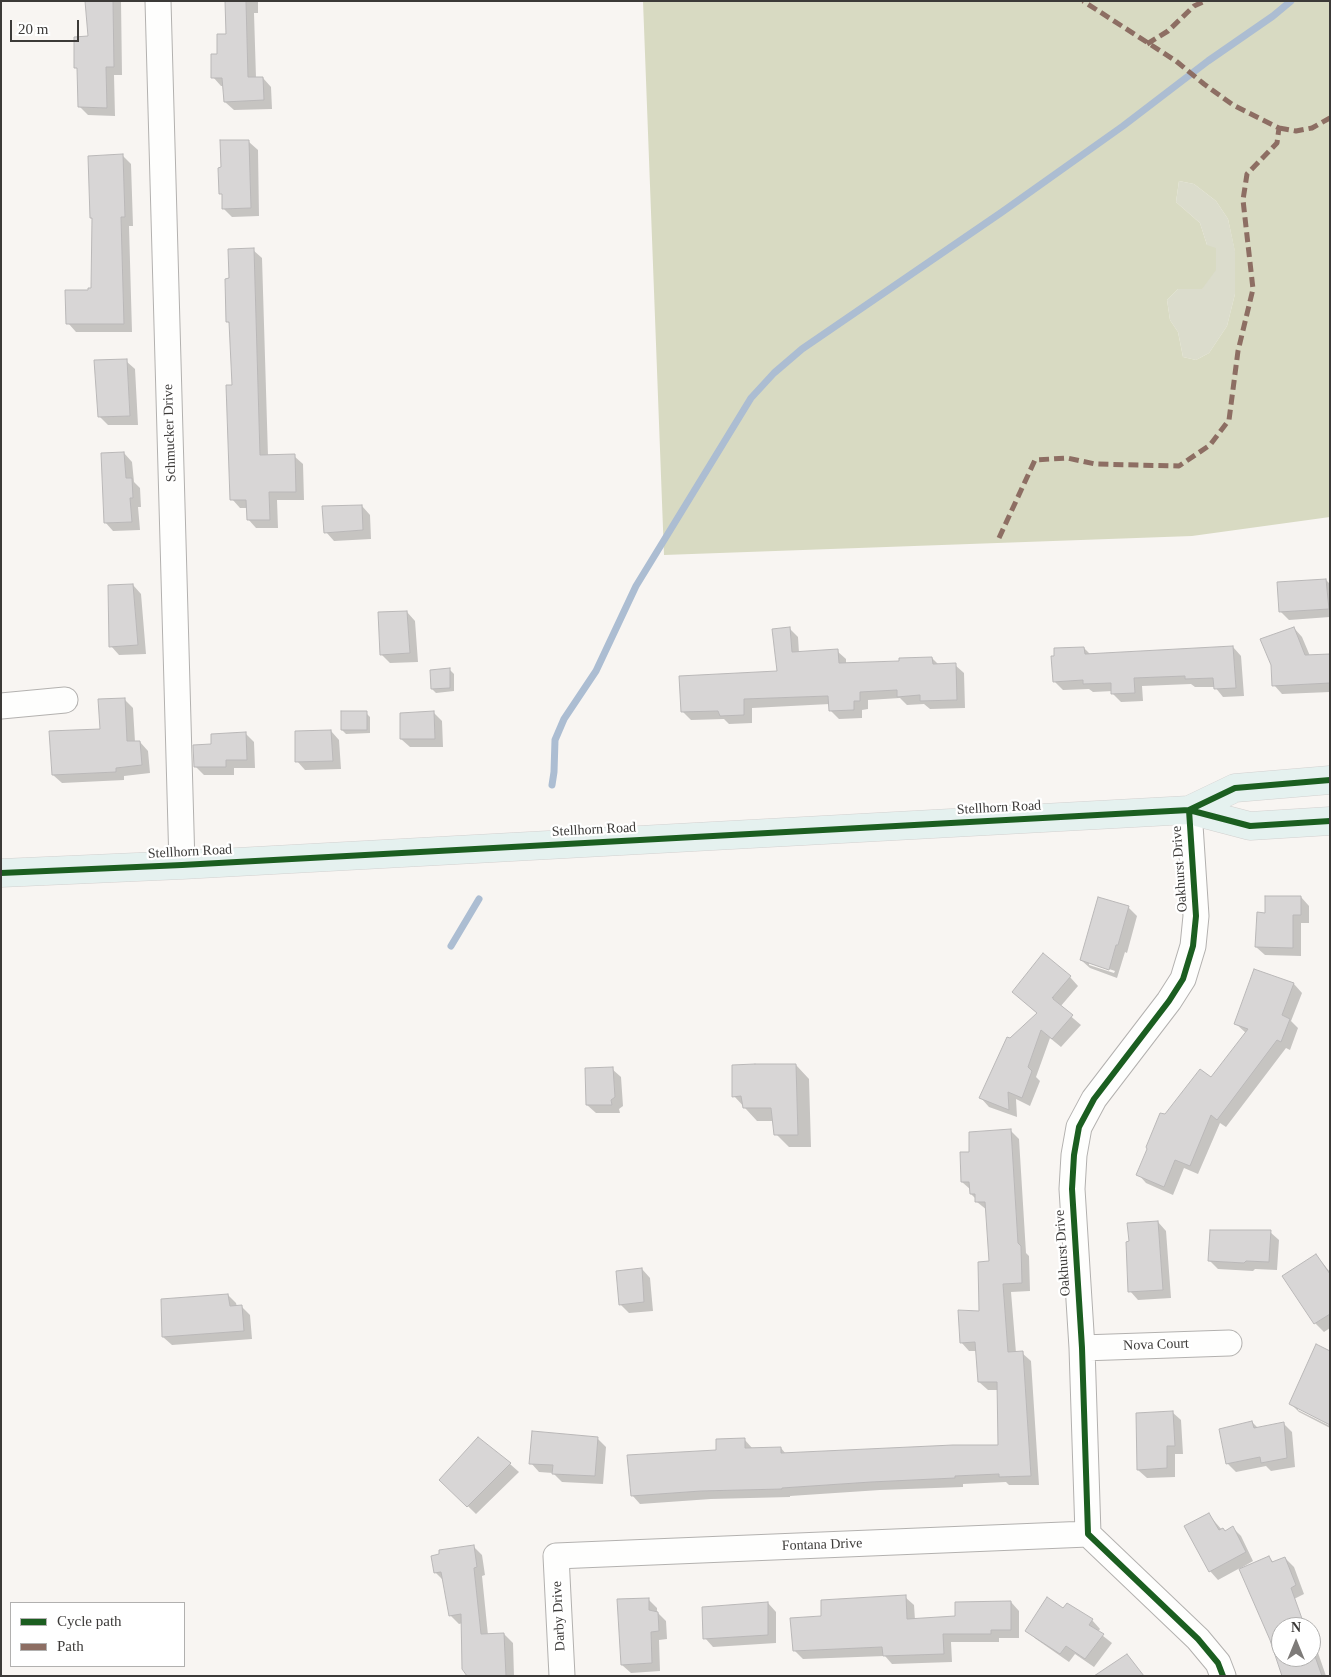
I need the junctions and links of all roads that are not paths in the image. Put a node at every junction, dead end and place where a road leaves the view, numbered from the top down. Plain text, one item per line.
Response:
1 (158, 1) edge
2 (65, 700) dead end
3 (1, 706) edge
4 (1330, 780) edge
5 (1189, 810) junction
6 (1330, 822) edge
7 (182, 865) junction
8 (1, 873) edge
9 (1229, 1343) dead end
10 (1082, 1348) junction
11 (1088, 1534) junction
12 (556, 1556) joint
13 (562, 1676) edge
14 (1223, 1676) edge

1 - 7 street, Schmucker Drive
2 - 3 street
4 - 5 main road, Stellhorn Road
5 - 6 main road, Stellhorn Road
5 - 7 main road, Stellhorn Road
5 - 10 street, Oakhurst Drive
7 - 8 main road, Stellhorn Road
9 - 10 street, Nova Court
10 - 11 street, Oakhurst Drive
11 - 12 street, Fontana Drive
11 - 14 street
12 - 13 street, Darby Drive

